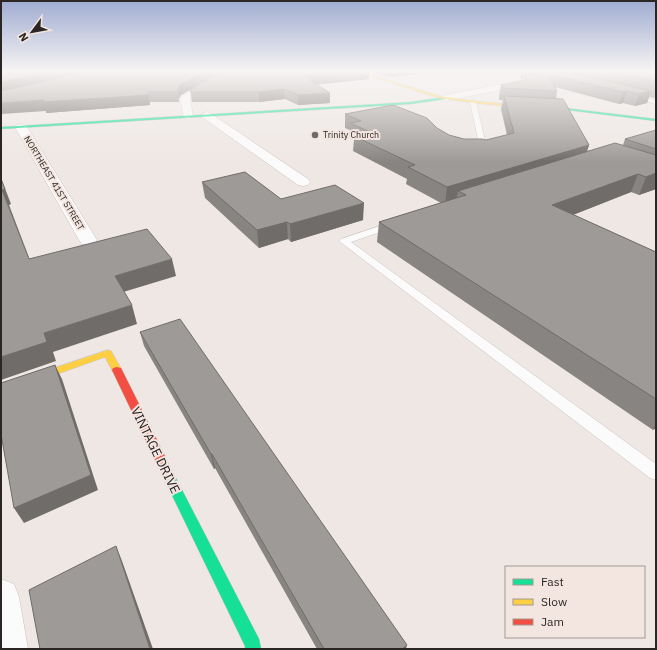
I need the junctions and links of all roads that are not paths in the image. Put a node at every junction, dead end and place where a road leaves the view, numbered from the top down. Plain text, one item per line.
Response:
1 (186, 101) edge
2 (422, 101) edge
3 (468, 101) edge
4 (473, 102) junction
5 (380, 105) junction
6 (395, 110) edge
7 (206, 115) junction
8 (188, 116) junction
9 (654, 118) edge
10 (21, 127) junction
11 (1, 128) edge
12 (476, 152) edge
13 (303, 182) dead end
14 (397, 224) edge
15 (88, 240) dead end
16 (1, 390) edge
17 (656, 473) edge
18 (1, 597) edge
19 (8, 649) edge
20 (253, 649) edge

1 - 8 street
2 - 5 street
3 - 4 street
4 - 9 street
4 - 12 lane
5 - 6 lane
5 - 7 street
7 - 8 street
7 - 13 street
8 - 10 street
10 - 11 street
10 - 15 street, NORTHEAST 41ST STREET
14 - 17 lane
16 - 20 street, VINTAGE DRIVE
18 - 19 street

